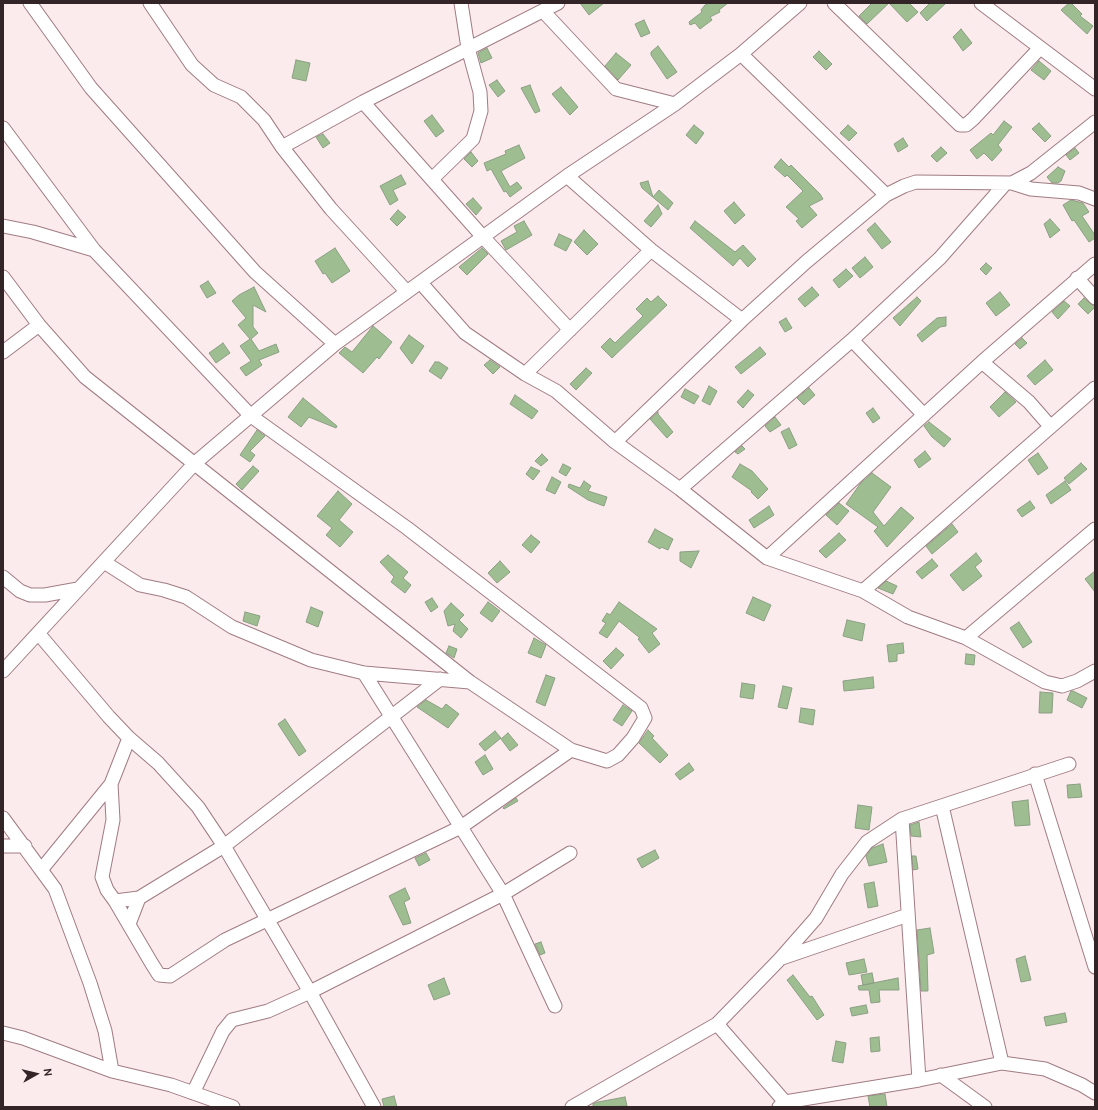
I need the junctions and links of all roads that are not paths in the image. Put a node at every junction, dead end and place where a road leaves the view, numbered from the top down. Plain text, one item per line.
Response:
1 (30, 3) edge
2 (150, 3) edge
3 (462, 3) edge
4 (558, 3) edge
5 (800, 3) edge
6 (834, 3) edge
7 (982, 3) edge
8 (543, 11) junction
9 (468, 48) junction
10 (1040, 48) junction
11 (741, 54) junction
12 (1095, 89) edge
13 (363, 102) junction
14 (675, 104) junction
15 (1095, 122) edge
16 (3, 128) edge
17 (282, 147) junction
18 (567, 176) junction
19 (432, 179) junction
20 (1008, 184) junction
21 (886, 195) junction
22 (1095, 199) edge
23 (3, 226) edge
24 (484, 237) junction
25 (94, 250) junction
26 (651, 250) junction
27 (1095, 264) edge
28 (3, 277) edge
29 (1077, 278) junction
30 (421, 283) junction
31 (407, 292) junction
32 (1095, 298) edge
33 (742, 320) junction
34 (39, 325) junction
35 (570, 330) junction
36 (852, 340) junction
37 (335, 344) junction
38 (3, 352) edge
39 (982, 362) junction
40 (525, 374) junction
41 (1095, 388) edge
42 (924, 415) junction
43 (251, 416) junction
44 (1050, 426) junction
45 (615, 442) junction
46 (195, 463) junction
47 (680, 489) junction
48 (1094, 530) edge
49 (767, 558) junction
50 (104, 562) junction
51 (3, 577) edge
52 (78, 589) junction
53 (863, 591) junction
54 (38, 634) junction
55 (966, 638) junction
56 (3, 670) edge
57 (1095, 670) edge
58 (364, 673) junction
59 (440, 679) junction
60 (470, 682) junction
61 (392, 718) junction
62 (129, 738) junction
63 (571, 750) junction
64 (1069, 764) dead end
65 (1035, 774) junction
66 (111, 784) junction
67 (942, 806) junction
68 (3, 818) edge
69 (902, 819) junction
70 (461, 827) junction
71 (3, 846) edge
72 (25, 846) junction
73 (224, 846) junction
74 (570, 853) dead end
75 (41, 870) junction
76 (504, 894) junction
77 (139, 898) junction
78 (115, 901) junction
79 (908, 915) junction
80 (267, 921) junction
81 (129, 924) junction
82 (780, 959) junction
83 (1095, 967) edge
84 (310, 992) junction
85 (555, 1006) dead end
86 (717, 1024) junction
87 (3, 1033) edge
88 (1002, 1063) junction
89 (112, 1071) junction
90 (941, 1076) junction
91 (919, 1080) junction
92 (193, 1093) junction
93 (1095, 1093) edge
94 (782, 1104) edge
95 (234, 1107) edge
96 (374, 1107) edge
97 (572, 1107) edge
98 (985, 1107) edge

1 - 37 street
2 - 17 street
3 - 9 street
4 - 8 street
5 - 11 street
6 - 10 street
7 - 10 street
8 - 9 street
8 - 14 street
9 - 13 street
9 - 19 street
10 - 12 street
11 - 14 street
11 - 21 street
13 - 17 street
13 - 19 street
14 - 18 street
15 - 20 street
16 - 25 street
17 - 31 street
18 - 24 street
18 - 26 street
19 - 24 street
20 - 21 street
20 - 22 street
20 - 36 street
21 - 33 street
23 - 25 street
24 - 30 street
24 - 35 street
25 - 43 street
26 - 33 street
26 - 35 street
27 - 29 street
28 - 34 street
29 - 32 street
29 - 39 street
30 - 31 street
30 - 40 street
31 - 37 street
33 - 45 street
34 - 38 street
34 - 46 street
35 - 40 street
36 - 42 street
36 - 47 street
37 - 43 street
39 - 42 street
39 - 44 street
40 - 45 street
41 - 44 street
42 - 49 street
43 - 46 street
43 - 63 street
44 - 53 street
45 - 47 street
46 - 50 street
46 - 60 street
47 - 49 street
48 - 55 street
49 - 53 street
50 - 52 street
50 - 58 street
51 - 52 street
52 - 54 street
53 - 55 street
54 - 56 street
54 - 62 street
55 - 57 street
58 - 59 street
58 - 61 street
59 - 60 street
59 - 61 street
60 - 63 street
61 - 70 street
61 - 73 street
62 - 66 street
62 - 73 street
63 - 70 street
64 - 65 street
65 - 67 street
65 - 83 street
66 - 75 street
66 - 78 street
67 - 69 street
67 - 88 street
68 - 72 street
69 - 79 street
69 - 82 street
70 - 76 street
70 - 80 street
71 - 72 street
72 - 75 street
73 - 77 street
73 - 80 street
74 - 76 street
75 - 89 street
76 - 84 street
76 - 85 street
77 - 78 street
77 - 81 street
78 - 81 street
79 - 82 street
79 - 91 street
80 - 81 street
80 - 84 street
82 - 86 street
84 - 92 street
84 - 96 street
86 - 94 street
86 - 97 street
87 - 89 street
88 - 90 street
88 - 93 street
89 - 92 street
90 - 91 street
90 - 98 street
91 - 94 street
92 - 95 street

